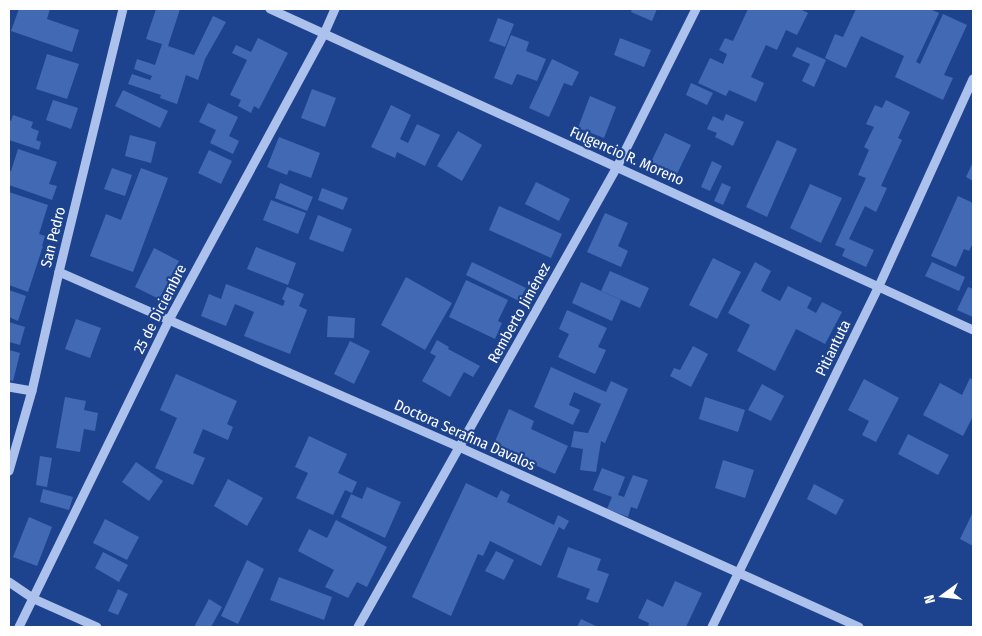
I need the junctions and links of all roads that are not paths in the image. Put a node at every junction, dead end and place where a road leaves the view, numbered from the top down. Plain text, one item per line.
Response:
1 (123, 9) edge
2 (270, 9) edge
3 (335, 9) edge
4 (696, 9) edge
5 (324, 34) junction
6 (973, 79) edge
7 (617, 167) junction
8 (59, 272) junction
9 (879, 286) junction
10 (169, 320) junction
11 (973, 330) edge
12 (9, 387) edge
13 (32, 391) junction
14 (459, 447) junction
15 (9, 472) edge
16 (738, 572) junction
17 (9, 582) edge
18 (34, 599) junction
19 (19, 627) edge
20 (97, 627) edge
21 (358, 627) edge
22 (712, 627) edge
23 (859, 627) edge

1 - 8 street, San Pedro
2 - 5 street, Fulgencio R. Moreno
3 - 5 street, 25 de Diciembre
4 - 7 street, Remberto Jiménez
5 - 7 street, Fulgencio R. Moreno
5 - 10 street, 25 de Diciembre
6 - 9 street, Pitiantuta
7 - 9 street, Fulgencio R. Moreno
7 - 14 street, Remberto Jiménez
8 - 10 street, Doctora Serafina Davalos
8 - 13 street, San Pedro
9 - 11 street, Fulgencio R. Moreno
9 - 16 street, Pitiantuta
10 - 14 street, Doctora Serafina Davalos
10 - 18 street, 25 de Diciembre
12 - 13 street
13 - 15 street, San Pedro
14 - 16 street, Doctora Serafina Davalos
14 - 21 street, Remberto Jiménez
16 - 22 street, Pitiantuta
16 - 23 street, Doctora Serafina Davalos
17 - 18 street
18 - 19 street, 25 de Diciembre
18 - 20 street

